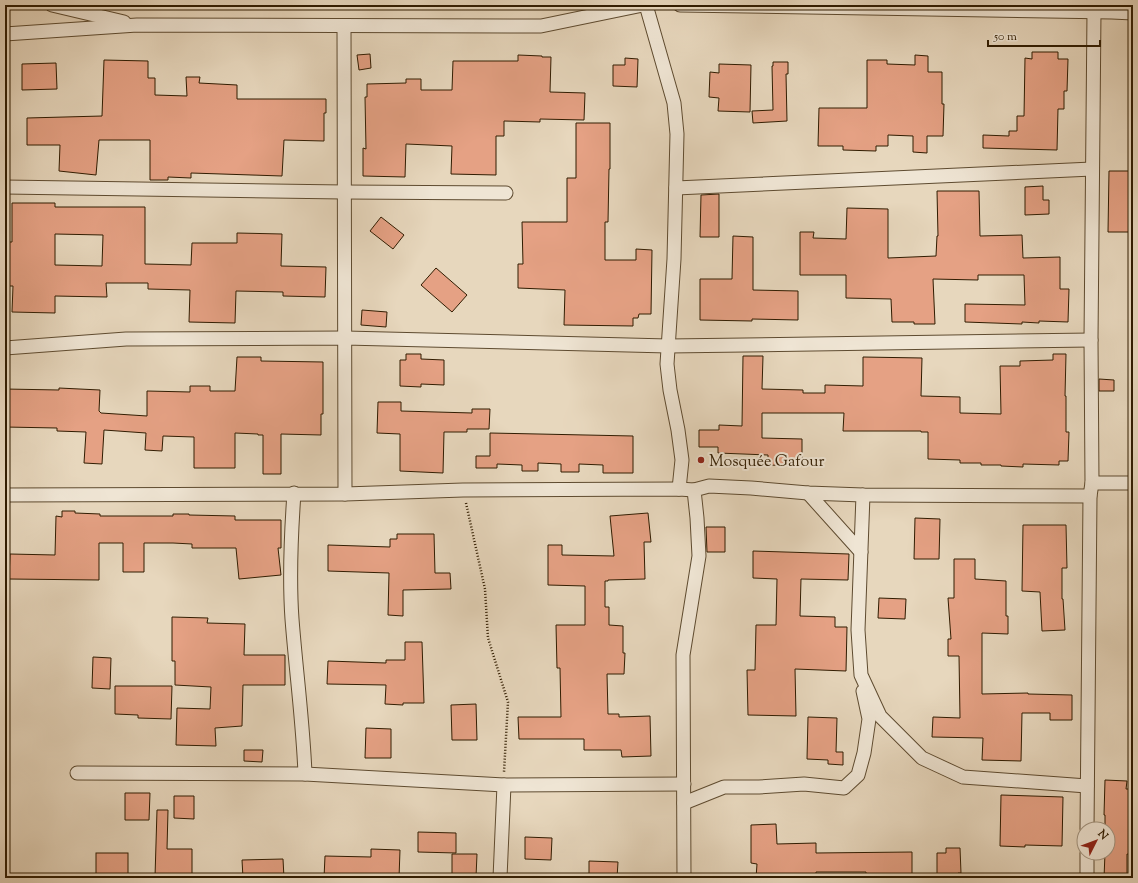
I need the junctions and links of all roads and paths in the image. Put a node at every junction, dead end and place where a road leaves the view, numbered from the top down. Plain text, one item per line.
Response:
1 (52, 5) edge
2 (643, 5) edge
3 (646, 5) edge
4 (680, 5) edge
5 (1113, 8) edge
6 (1094, 12) junction
7 (1133, 13) edge
8 (137, 25) junction
9 (344, 26) junction
10 (5, 34) edge
11 (1092, 169) junction
12 (5, 187) edge
13 (676, 188) junction
14 (344, 192) junction
15 (506, 193) dead end
16 (344, 338) junction
17 (1091, 340) junction
18 (668, 346) junction
19 (5, 348) edge
20 (1133, 484) edge
21 (679, 489) junction
22 (1091, 489) junction
23 (463, 490) junction
24 (694, 490) junction
25 (294, 493) junction
26 (808, 493) junction
27 (345, 494) junction
28 (5, 495) edge
29 (863, 495) junction
30 (861, 552) junction
31 (860, 675) junction
32 (78, 773) dead end
33 (305, 774) junction
34 (684, 784) junction
35 (504, 785) junction
36 (1087, 786) junction
37 (684, 803) junction
38 (1087, 821) edge
39 (1087, 861) edge
40 (500, 878) edge
41 (684, 878) edge
42 (1087, 878) edge

1 - 8 street
2 - 9 street
3 - 13 street
4 - 6 street
5 - 6 street
5 - 7 street
6 - 11 street
8 - 9 street
8 - 10 street
9 - 14 street
11 - 13 street
11 - 17 street
12 - 14 street
13 - 18 street
14 - 15 street
14 - 16 street
16 - 18 street
16 - 19 street
16 - 27 street
17 - 18 street
17 - 22 street
18 - 21 street
20 - 22 street
21 - 23 street
21 - 24 street
22 - 29 street
22 - 36 street
23 - 27 street
23 - 35 path
24 - 26 street
24 - 34 street
25 - 27 street
25 - 28 street
25 - 33 street
26 - 29 street
26 - 30 street
29 - 30 street
30 - 31 street
31 - 36 street
31 - 37 street
32 - 33 street
33 - 35 street
34 - 35 street
34 - 37 street
35 - 40 street
36 - 38 street
37 - 41 street
39 - 42 street

